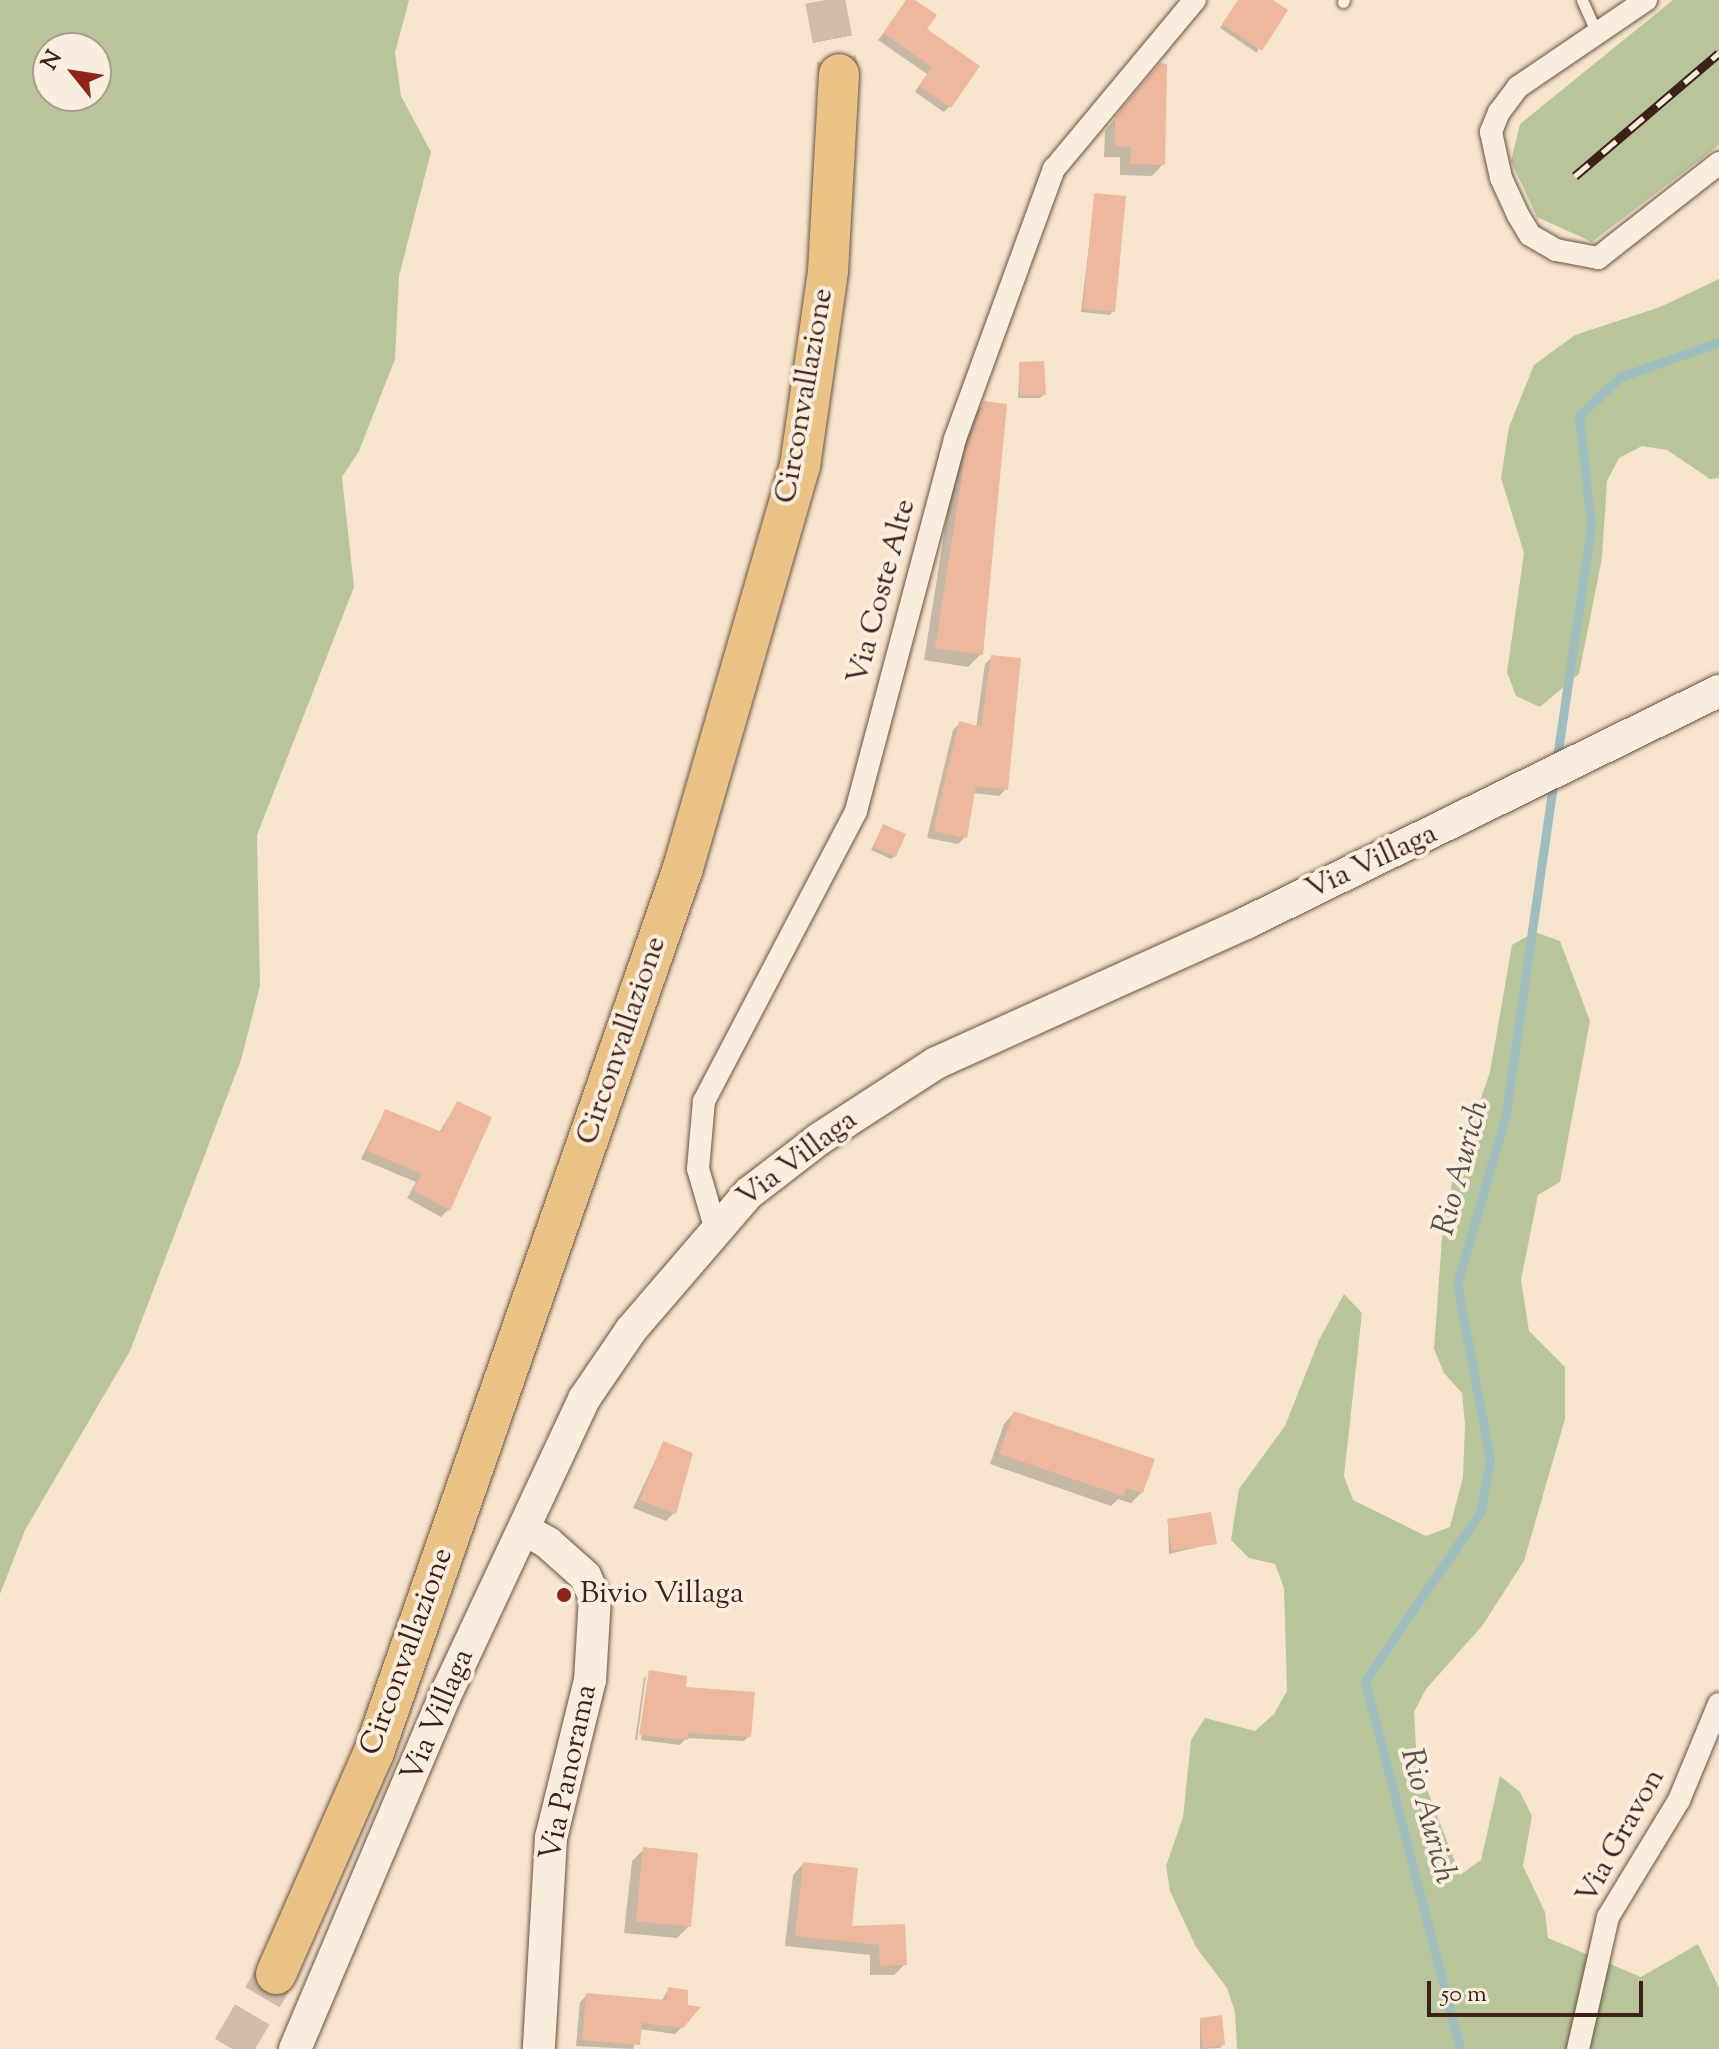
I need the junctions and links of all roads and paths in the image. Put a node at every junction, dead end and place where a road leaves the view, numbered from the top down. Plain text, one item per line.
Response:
1 (1195, 0) edge
2 (1582, 0) edge
3 (1646, 0) edge
4 (1599, 36) junction
5 (839, 74) tunnel mouth
6 (1719, 163) edge
7 (1719, 691) edge
8 (715, 1227) junction
9 (524, 1529) junction
10 (1719, 1704) edge
11 (276, 1974) tunnel mouth
12 (295, 2049) edge
13 (539, 2049) edge
14 (1578, 2049) edge

1 - 8 street, Via Coste Alte
2 - 4 lane
3 - 4 street
4 - 6 street
5 - 11 highway, Circonvallazione
7 - 8 street, Via Villaga
8 - 9 street, Via Villaga
9 - 12 street, Via Villaga
9 - 13 street, Via Panorama
10 - 14 street, Via Gravon

